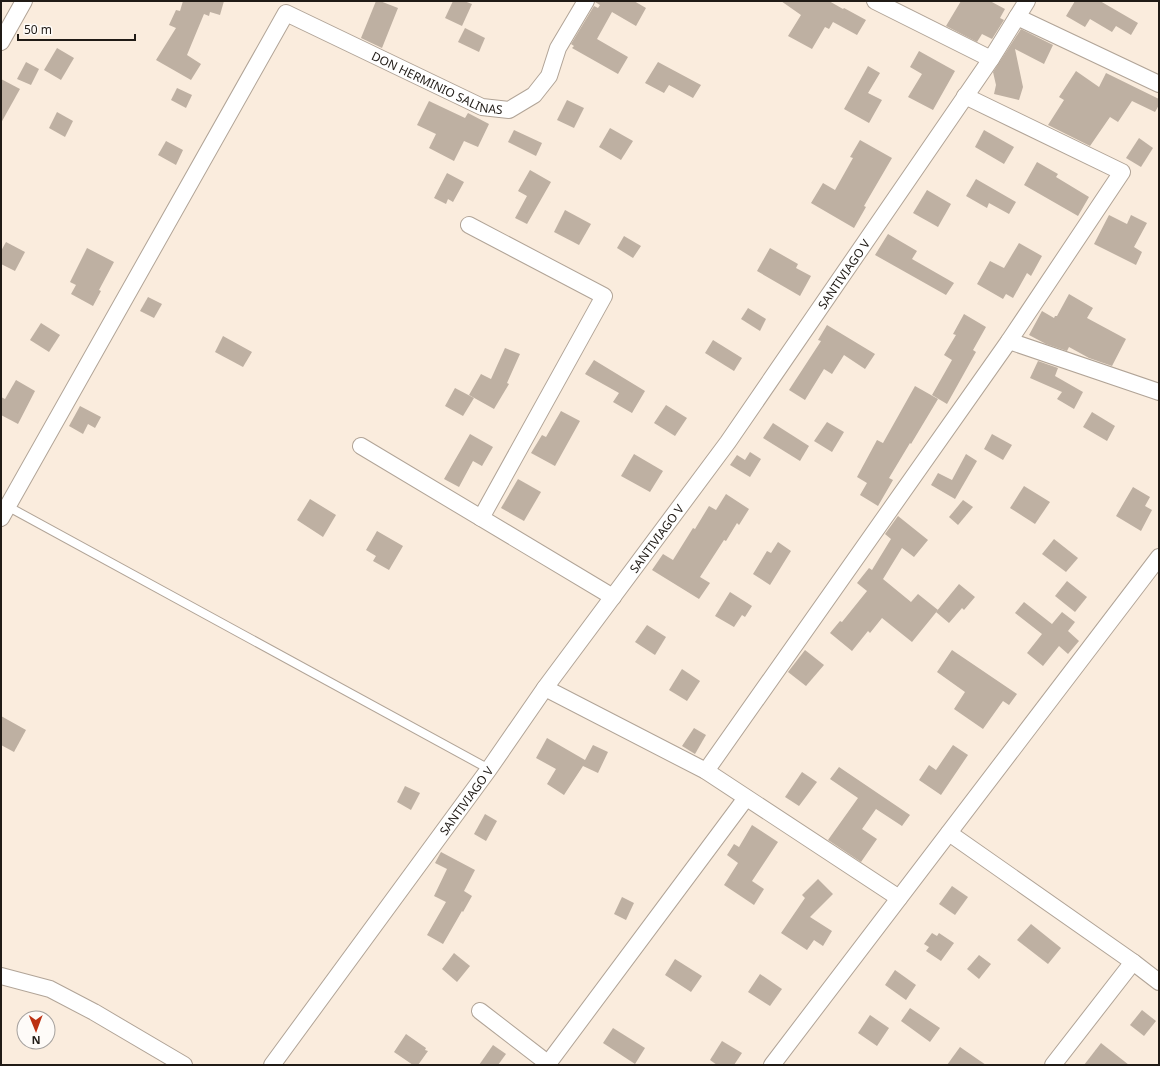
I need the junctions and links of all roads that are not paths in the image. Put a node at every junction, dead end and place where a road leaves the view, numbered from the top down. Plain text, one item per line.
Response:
1 (24, 1) edge
2 (586, 1) edge
3 (875, 1) edge
4 (1026, 1) edge
5 (1017, 16) junction
6 (1, 42) edge
7 (991, 59) junction
8 (1159, 84) edge
9 (965, 96) junction
10 (469, 225) dead end
11 (1009, 341) junction
12 (1159, 392) edge
13 (361, 446) dead end
14 (4, 512) edge
15 (481, 518) junction
16 (1159, 557) edge
17 (612, 597) junction
18 (545, 688) junction
19 (488, 769) junction
20 (706, 771) junction
21 (746, 798) junction
22 (949, 833) junction
23 (899, 898) junction
24 (1133, 962) junction
25 (1, 976) edge
26 (1159, 982) edge
27 (480, 1011) dead end
28 (184, 1065) edge
29 (272, 1065) edge
30 (548, 1065) edge
31 (772, 1065) edge
32 (1053, 1065) edge

1 - 6 street
2 - 14 street, DON HERMINIO SALINAS
3 - 7 street
4 - 5 street, SANTIVIAGO V
5 - 7 street, SANTIVIAGO V
5 - 8 street
7 - 9 street, SANTIVIAGO V
9 - 11 street
9 - 17 street, SANTIVIAGO V
10 - 15 street
11 - 12 street
11 - 20 street
13 - 15 street
14 - 19 lane
15 - 17 street
16 - 22 street
17 - 18 street, SANTIVIAGO V
18 - 19 street, SANTIVIAGO V
18 - 20 street
19 - 29 street, SANTIVIAGO V
20 - 21 street
21 - 23 street
21 - 30 street
22 - 23 street
22 - 24 street
23 - 31 street
24 - 26 street
24 - 32 street
25 - 28 street
27 - 30 street

